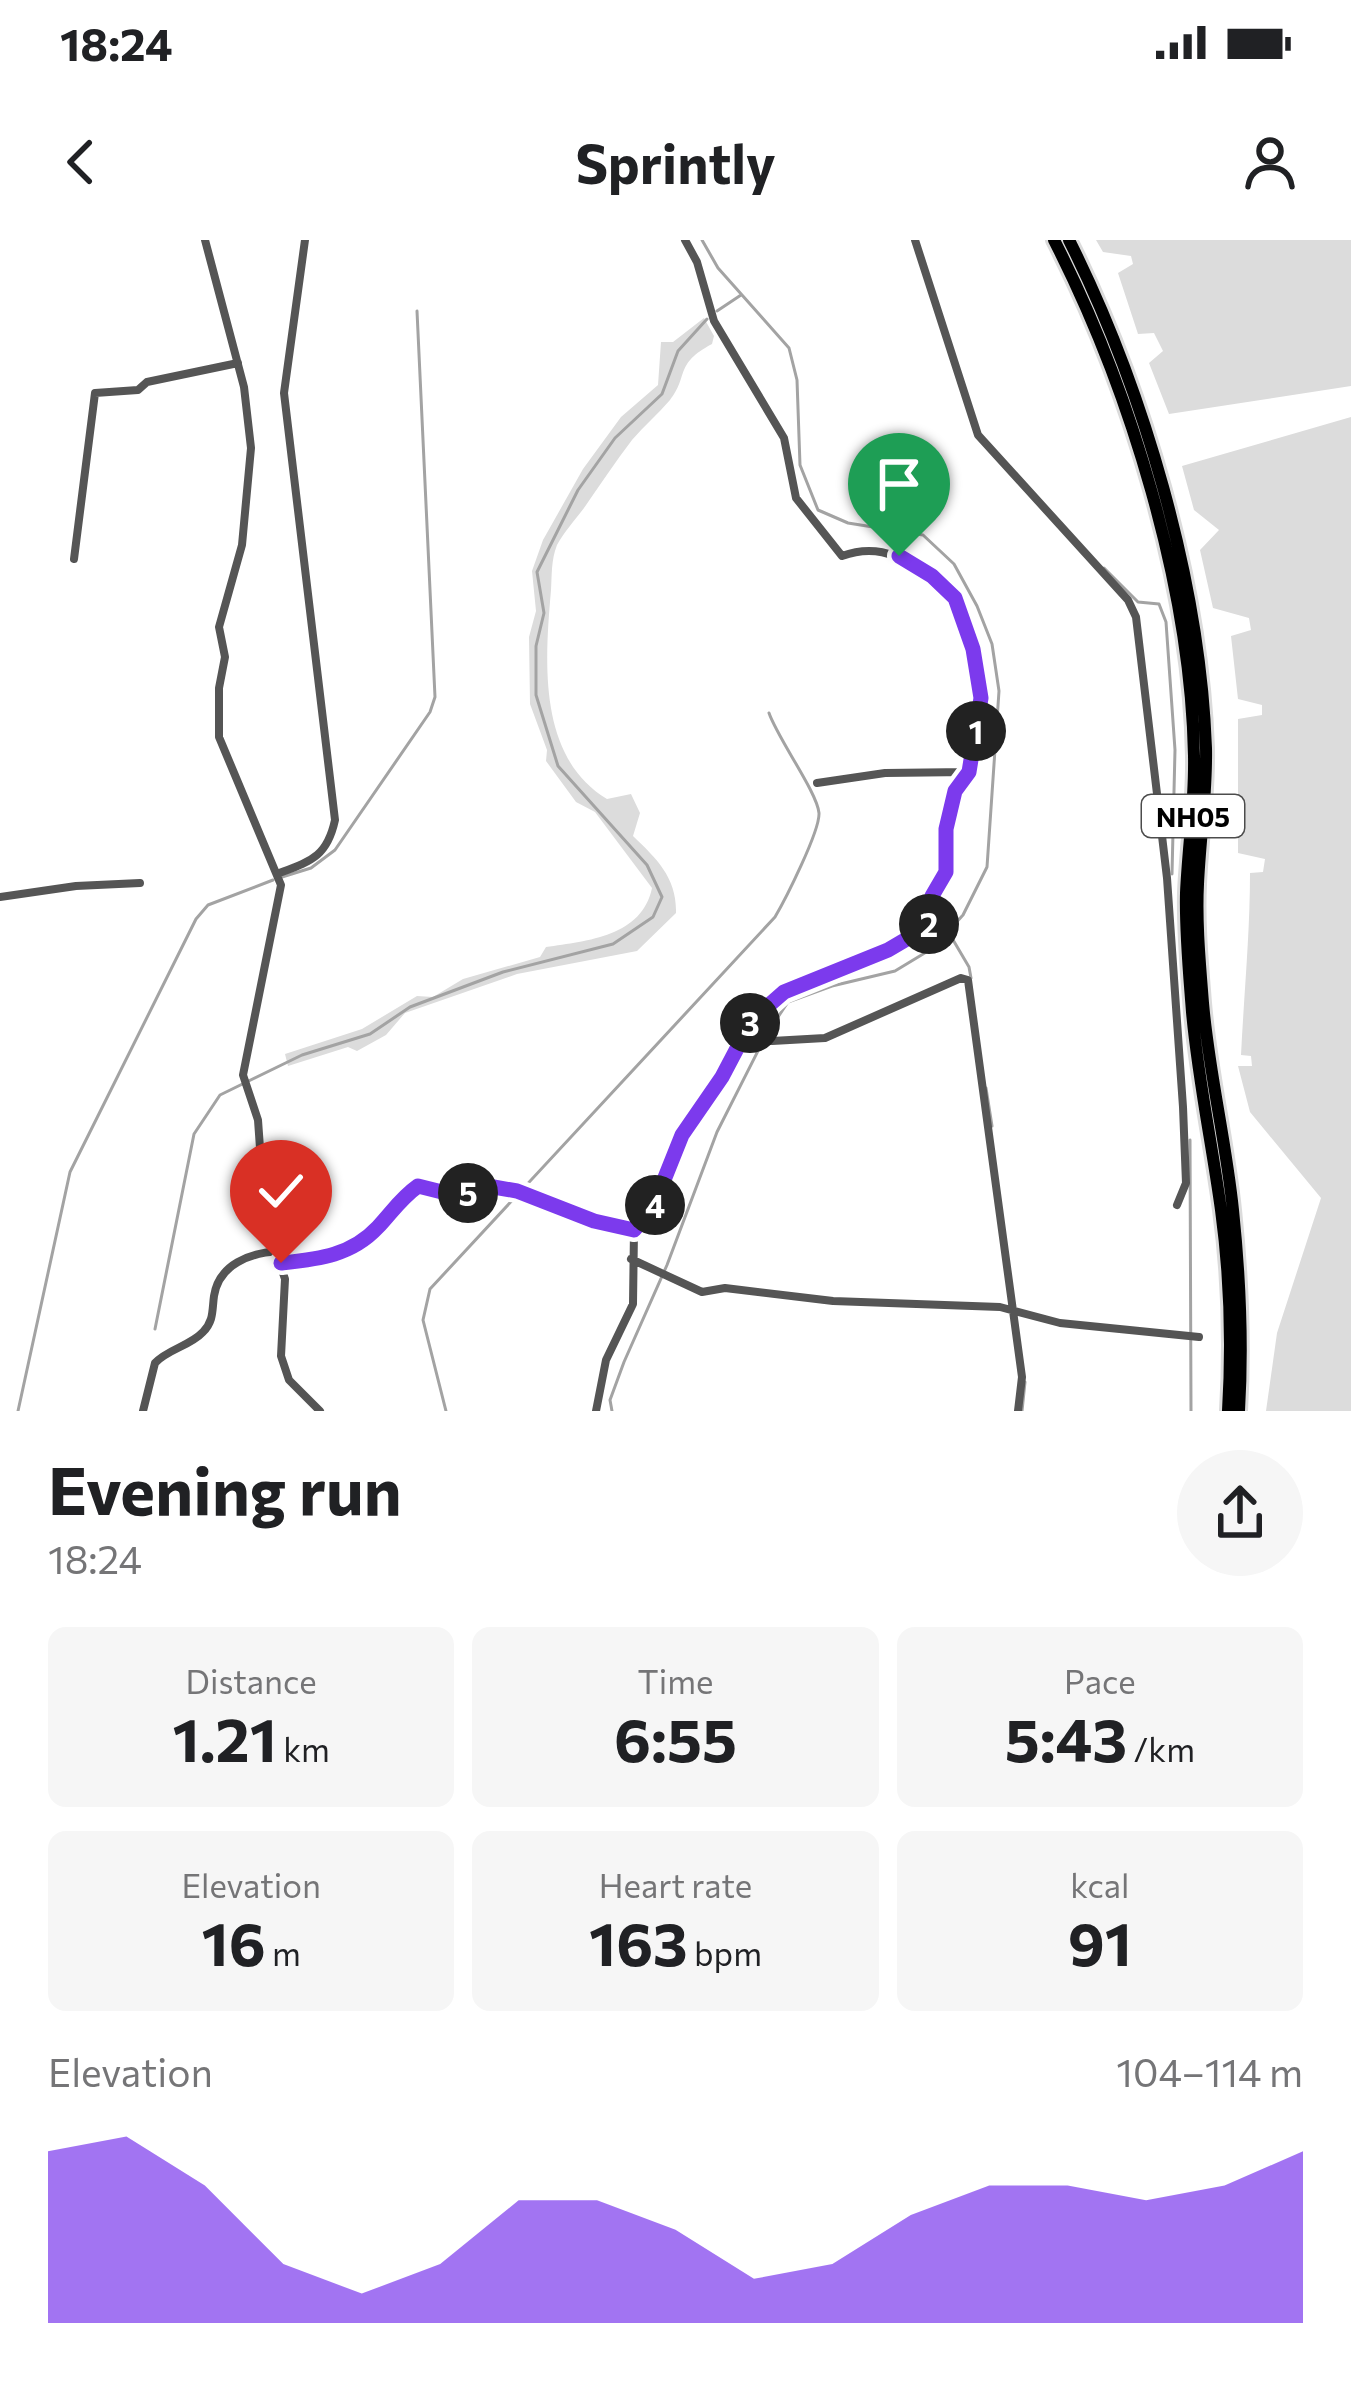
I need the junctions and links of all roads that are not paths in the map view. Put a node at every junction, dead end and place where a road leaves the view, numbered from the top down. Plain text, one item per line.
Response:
1 (205, 240) edge
2 (305, 240) edge
3 (685, 240) edge
4 (915, 240) edge
5 (1054, 240) edge
6 (1069, 240) edge
7 (238, 363) junction
8 (74, 559) dead end
9 (969, 772) junction
10 (817, 783) dead end
11 (279, 880) junction
12 (140, 883) dead end
13 (0, 896) edge
14 (772, 1041) dead end
15 (1177, 1205) dead end
16 (634, 1230) junction
17 (279, 1251) junction
18 (632, 1259) junction
19 (281, 1263) junction
20 (1012, 1310) junction
21 (1195, 1336) dead end
22 (143, 1411) edge
23 (320, 1411) edge
24 (596, 1411) edge
25 (1018, 1411) edge
26 (1228, 1411) edge
27 (1240, 1411) edge

1 - 7 street
2 - 11 street
3 - 9 street
4 - 15 street
5 - 26 main road, NH05
6 - 27 main road, NH05
7 - 8 street
7 - 11 street
9 - 10 street
9 - 16 street
11 - 17 street
12 - 13 street
14 - 20 street
16 - 18 street
16 - 19 street
17 - 19 street
17 - 22 street
18 - 20 street
18 - 24 street
19 - 23 street
20 - 21 street
20 - 25 street

